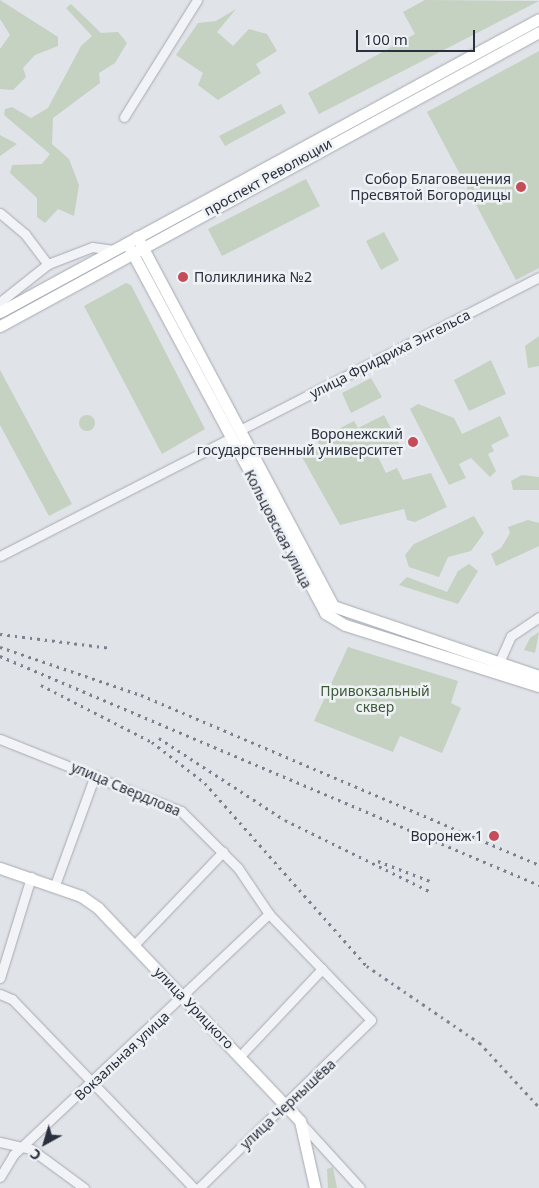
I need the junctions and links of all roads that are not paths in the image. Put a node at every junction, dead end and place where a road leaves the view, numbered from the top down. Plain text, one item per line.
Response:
1 (197, 0) edge
2 (539, 19) edge
3 (539, 32) edge
4 (124, 117) dead end
5 (0, 213) edge
6 (135, 245) junction
7 (114, 250) junction
8 (48, 264) junction
9 (539, 277) edge
10 (0, 302) edge
11 (0, 312) edge
12 (0, 326) edge
13 (240, 430) junction
14 (231, 438) junction
15 (0, 556) edge
16 (539, 617) edge
17 (497, 667) junction
18 (539, 676) edge
19 (539, 686) edge
20 (0, 739) edge
21 (95, 775) junction
22 (223, 852) junction
23 (0, 868) edge
24 (31, 877) junction
25 (55, 885) junction
26 (269, 914) junction
27 (134, 945) junction
28 (322, 969) junction
29 (0, 978) edge
30 (0, 994) edge
31 (185, 998) junction
32 (369, 1017) joint
33 (240, 1056) junction
34 (94, 1082) junction
35 (285, 1105) junction
36 (300, 1121) junction
37 (0, 1142) edge
38 (24, 1146) junction
39 (0, 1177) edge
40 (84, 1188) edge
41 (194, 1188) edge
42 (200, 1188) edge
43 (315, 1188) edge
44 (360, 1188) edge

1 - 4 street
2 - 6 main road, проспект Революции
3 - 6 main road, проспект Революции
5 - 8 street
6 - 7 main road, проспект Революции
6 - 12 main road, проспект Революции
6 - 13 main road, Кольцовская улица
6 - 14 main road, Кольцовская улица
7 - 8 street
7 - 11 main road, проспект Революции
8 - 10 street
9 - 13 street, улица Фридриха Энгельса
13 - 14 main road
13 - 17 main road, Кольцовская улица
14 - 15 street
14 - 17 main road, Кольцовская улица
16 - 17 street
17 - 18 main road, Кольцовская улица
17 - 19 main road, Кольцовская улица
20 - 21 street, улица Свердлова
21 - 22 street, улица Свердлова
21 - 25 street
22 - 26 street, улица Свердлова
22 - 27 street
23 - 24 main road, улица Урицкого
24 - 25 main road, улица Урицкого
24 - 29 street
25 - 27 main road, улица Урицкого
26 - 28 street, улица Свердлова
26 - 31 street, Вокзальная улица
27 - 31 main road, улица Урицкого
28 - 32 street, улица Свердлова
28 - 33 street
30 - 34 street
31 - 33 main road, улица Урицкого
31 - 34 street, Вокзальная улица
32 - 35 street, улица Чернышёва
33 - 35 main road, улица Урицкого
34 - 38 street, Вокзальная улица
34 - 41 street
35 - 36 main road, улица Урицкого
35 - 42 street, улица Чернышёва
36 - 43 main road
36 - 44 street, улица Урицкого
37 - 38 street
38 - 39 street, Вокзальная улица
38 - 40 street

